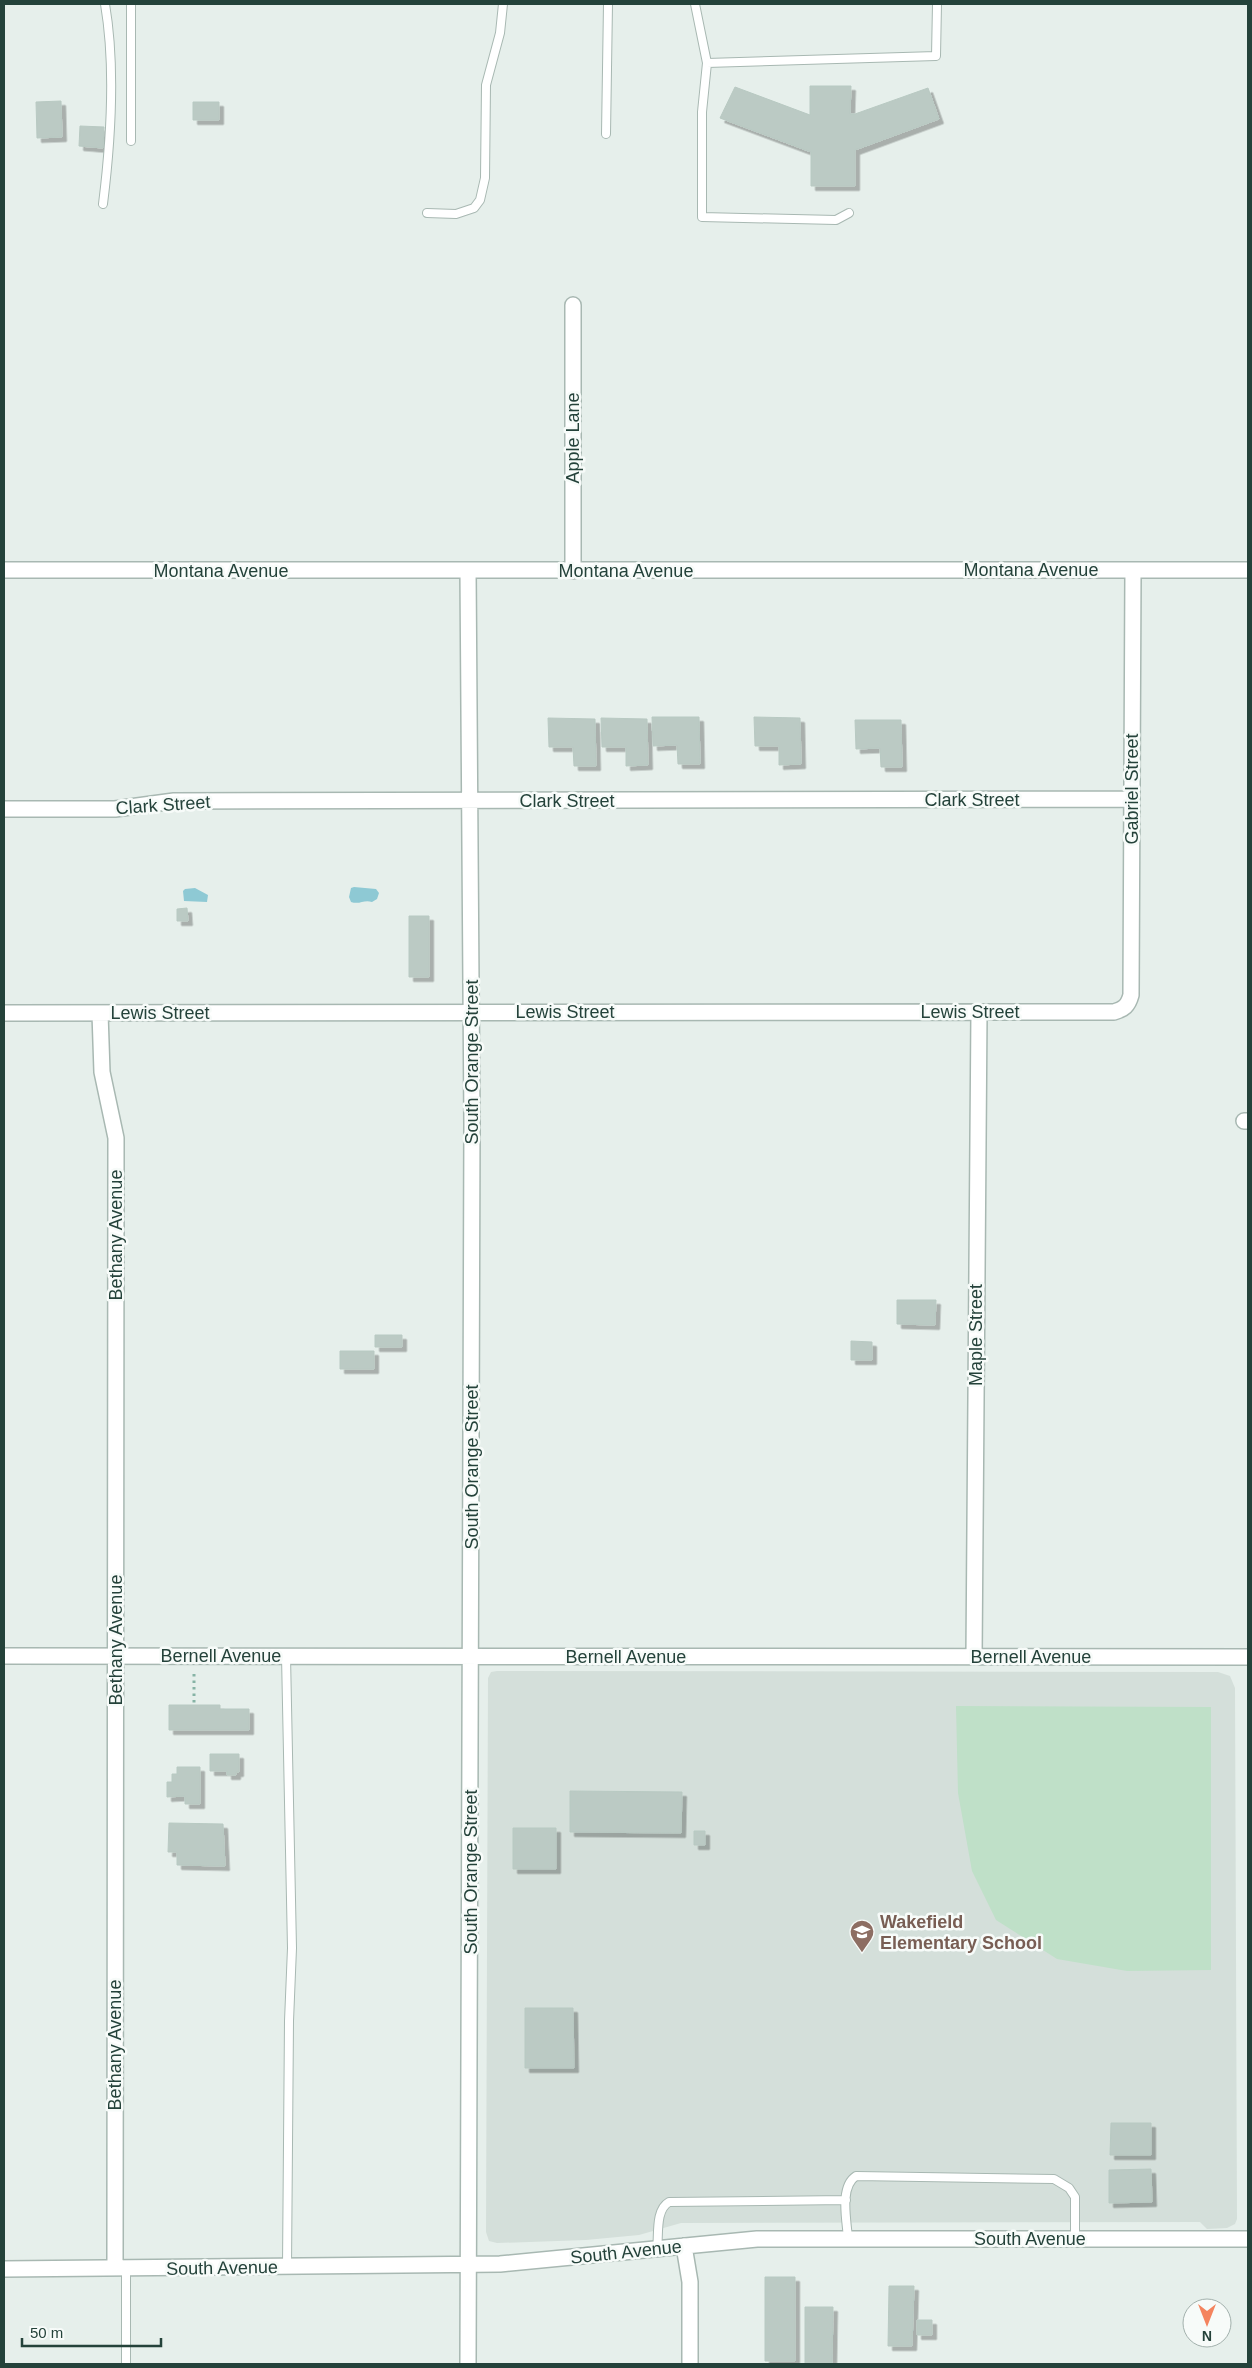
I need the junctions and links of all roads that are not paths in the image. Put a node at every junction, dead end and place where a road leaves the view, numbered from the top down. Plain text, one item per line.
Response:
1 (106, 4) edge
2 (131, 4) edge
3 (503, 4) edge
4 (608, 4) edge
5 (695, 4) edge
6 (937, 4) edge
7 (707, 63) junction
8 (606, 134) dead end
9 (131, 141) dead end
10 (103, 204) dead end
11 (427, 213) dead end
12 (849, 213) dead end
13 (573, 305) dead end
14 (4, 570) edge
15 (468, 570) junction
16 (1133, 570) junction
17 (1248, 570) edge
18 (573, 571) junction
19 (1132, 799) junction
20 (469, 801) junction
21 (4, 809) edge
22 (1126, 1007) joint
23 (472, 1012) junction
24 (979, 1012) junction
25 (4, 1013) edge
26 (100, 1013) junction
27 (4, 1656) edge
28 (117, 1656) junction
29 (286, 1656) junction
30 (472, 1657) junction
31 (974, 1657) junction
32 (1248, 1657) edge
33 (846, 2200) junction
34 (848, 2239) junction
35 (1075, 2239) junction
36 (1248, 2239) edge
37 (684, 2246) junction
38 (657, 2250) junction
39 (469, 2265) junction
40 (287, 2267) junction
41 (120, 2268) junction
42 (4, 2269) edge
43 (126, 2364) edge
44 (468, 2364) edge
45 (690, 2364) edge

1 - 10 lane
2 - 9 lane
3 - 11 lane
4 - 8 lane
5 - 7 lane
6 - 7 lane
7 - 12 lane
13 - 18 street, Apple Lane
14 - 15 street, Montana Avenue
15 - 18 street, Montana Avenue
15 - 20 street, South Orange Street
16 - 17 street, Montana Avenue
16 - 18 street, Montana Avenue
16 - 19 street, Gabriel Street
19 - 20 street, Clark Street
19 - 22 street, Gabriel Street
20 - 21 street, Clark Street
20 - 23 street, South Orange Street
22 - 24 street, Lewis Street
23 - 24 street, Lewis Street
23 - 26 street, Lewis Street
23 - 30 street, South Orange Street
24 - 31 street, Maple Street
25 - 26 street, Lewis Street
26 - 28 street, Bethany Avenue
27 - 28 street, Bernell Avenue
28 - 29 street, Bernell Avenue
28 - 41 street, Bethany Avenue
29 - 30 street, Bernell Avenue
29 - 40 lane
30 - 31 street, Bernell Avenue
30 - 39 street, South Orange Street
31 - 32 street, Bernell Avenue
33 - 34 lane
33 - 35 lane
33 - 38 lane
34 - 35 street, South Avenue
34 - 37 street, South Avenue
35 - 36 street, South Avenue
37 - 38 street, South Avenue
37 - 45 street
38 - 39 street, South Avenue
39 - 40 street, South Avenue
39 - 44 street, South Orange Street
40 - 41 street, South Avenue
41 - 42 street, South Avenue
41 - 43 lane

